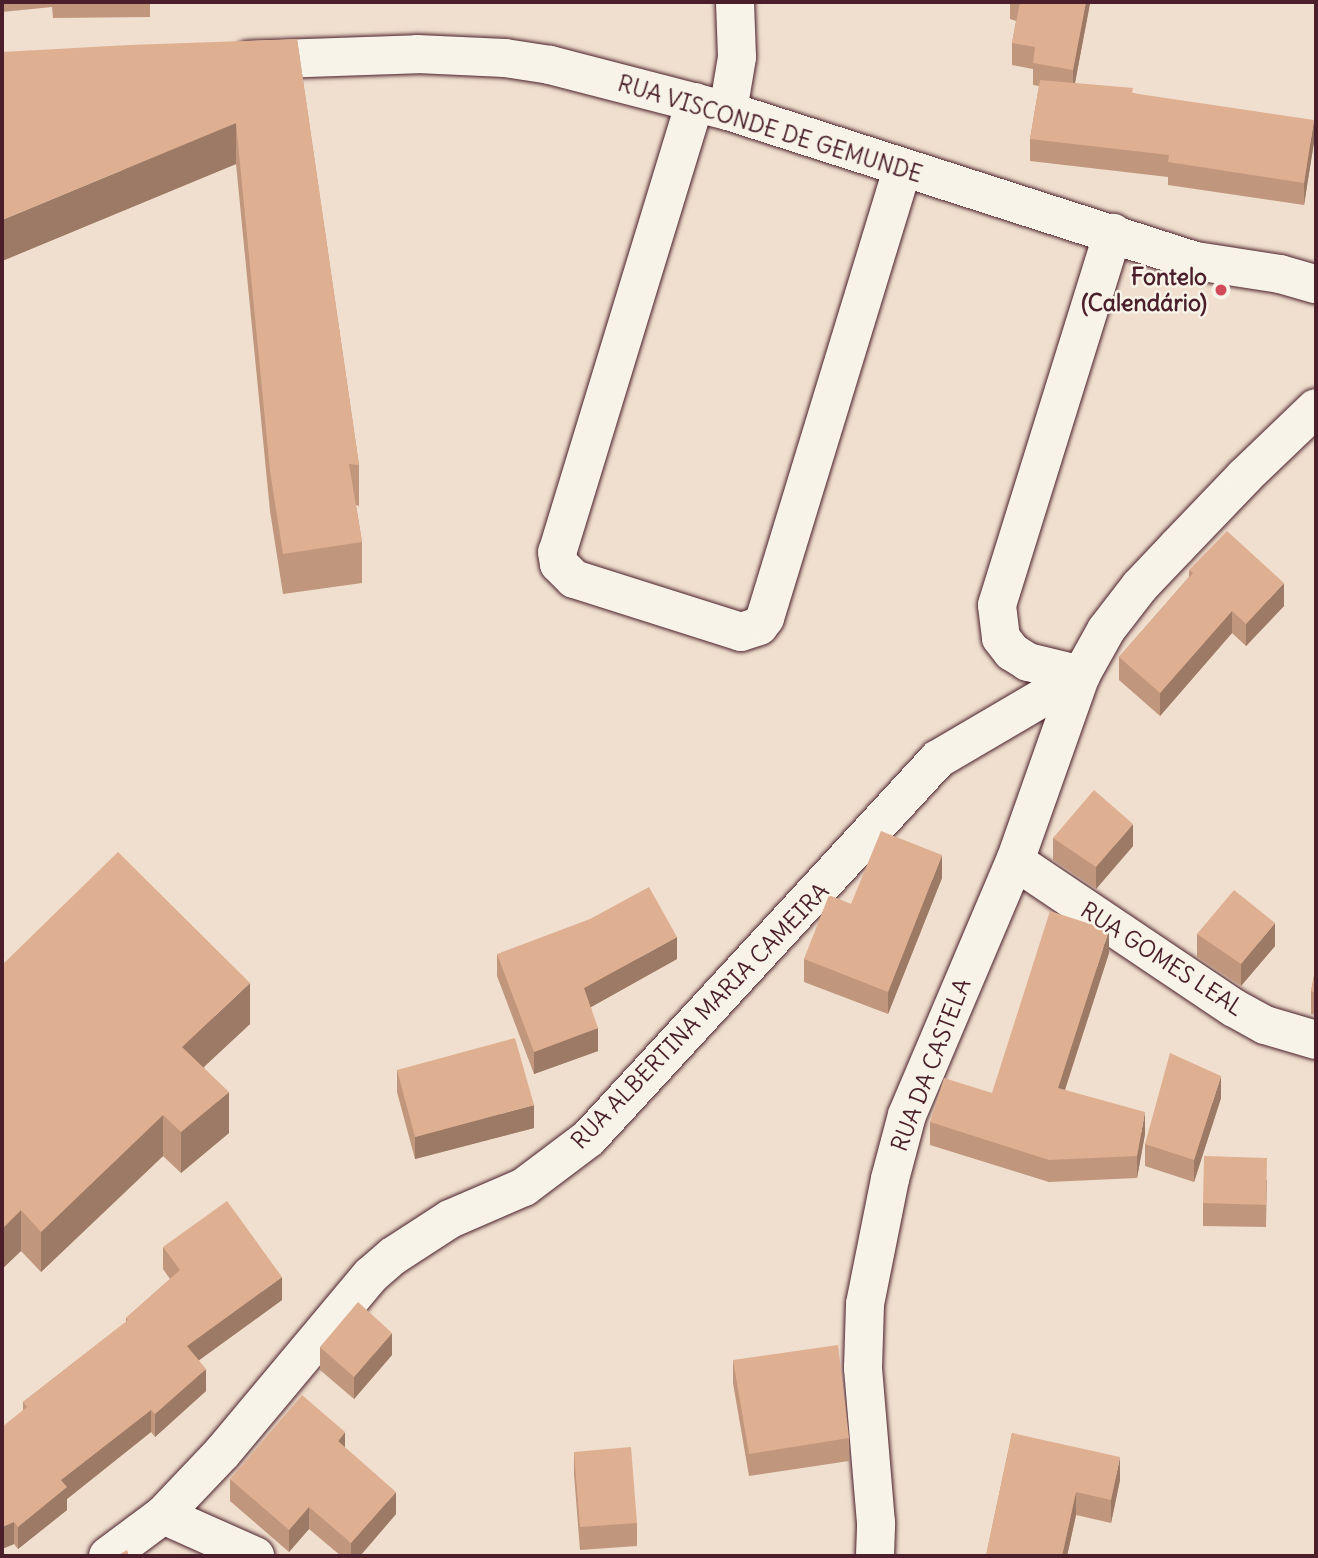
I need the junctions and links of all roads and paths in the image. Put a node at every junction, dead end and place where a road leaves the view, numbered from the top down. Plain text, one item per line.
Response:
1 (735, 2) edge
2 (209, 61) edge
3 (712, 106) junction
4 (902, 169) junction
5 (1113, 233) junction
6 (1316, 284) edge
7 (1316, 408) edge
8 (1081, 675) junction
9 (1015, 861) junction
10 (1316, 1040) edge
11 (163, 1515) junction
12 (108, 1556) edge
13 (255, 1556) edge
14 (874, 1556) edge

1 - 3 street
2 - 3 street, RUA VISCONDE DE GEMUNDE
3 - 4 street, RUA VISCONDE DE GEMUNDE
3 - 4 street
4 - 5 street, RUA VISCONDE DE GEMUNDE
5 - 6 street, RUA VISCONDE DE GEMUNDE
5 - 8 street
7 - 8 street, RUA DA CASTELA
8 - 9 street, RUA DA CASTELA
8 - 11 street, RUA ALBERTINA MARIA CAMEIRA
9 - 10 street, RUA GOMES LEAL
9 - 14 street, RUA DA CASTELA
11 - 12 street, RUA ALBERTINA MARIA CAMEIRA
11 - 13 street

